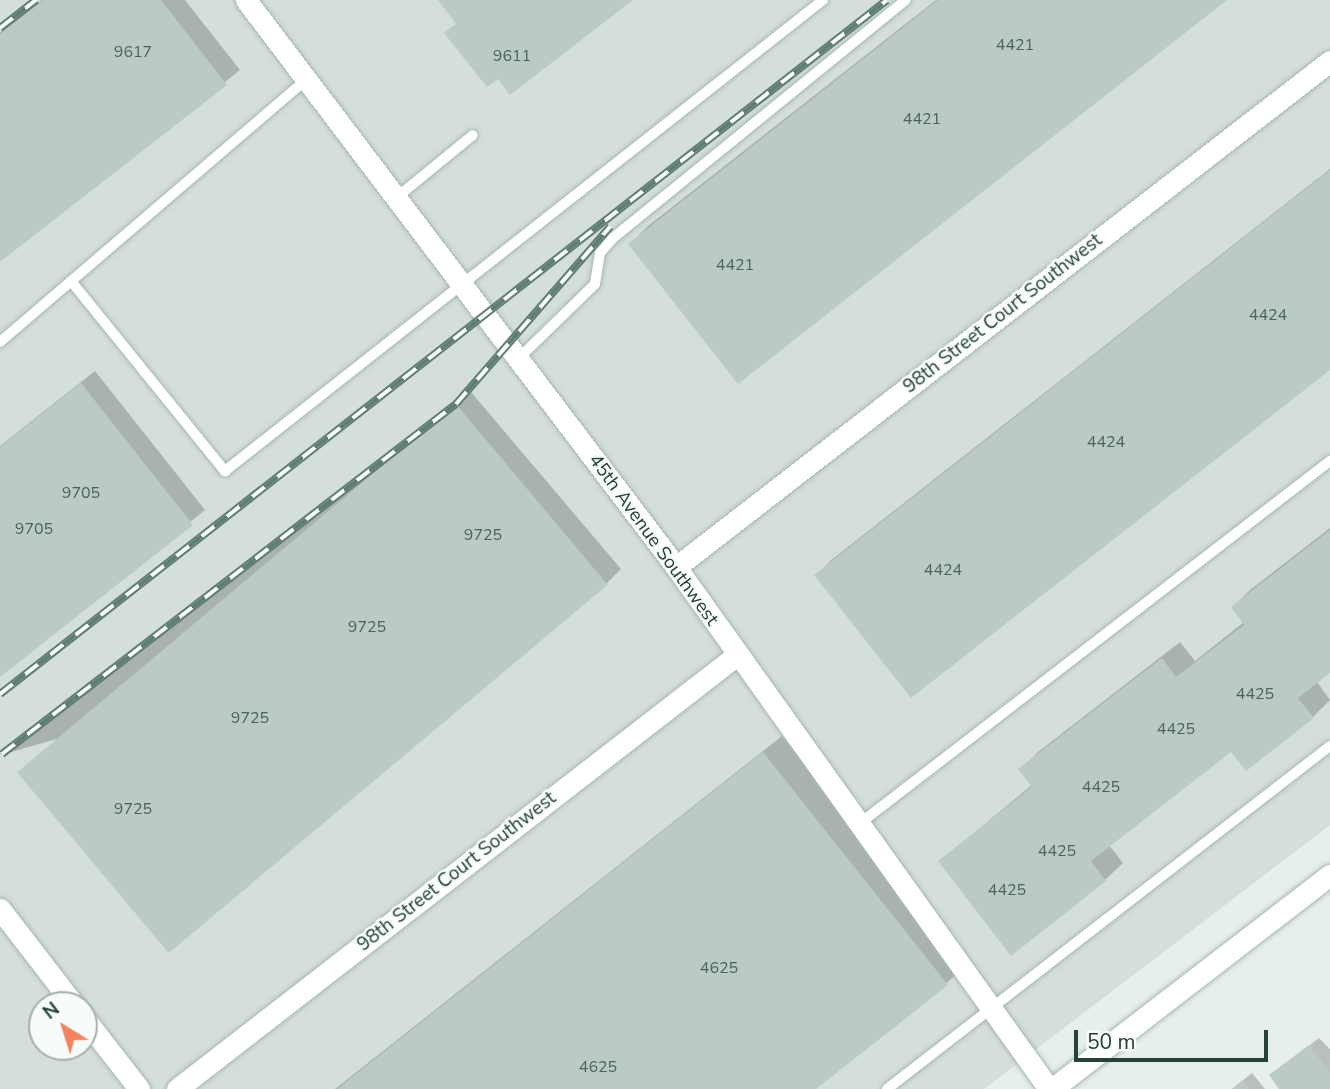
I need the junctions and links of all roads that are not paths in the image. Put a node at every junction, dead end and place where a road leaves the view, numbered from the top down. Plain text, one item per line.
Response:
1 (246, 0) edge
2 (823, 0) edge
3 (906, 0) edge
4 (1330, 61) edge
5 (306, 80) junction
6 (473, 135) dead end
7 (396, 198) junction
8 (71, 281) junction
9 (463, 287) junction
10 (0, 342) edge
11 (518, 359) junction
12 (1330, 461) edge
13 (676, 568) junction
14 (737, 655) junction
15 (1330, 746) edge
16 (859, 824) junction
17 (1330, 875) edge
18 (0, 909) edge
19 (63, 991) edge
20 (991, 1008) junction
21 (98, 1036) edge
22 (139, 1089) edge
23 (177, 1089) edge
24 (887, 1089) edge
25 (1050, 1089) edge

1 - 5 street, 45th Avenue Southwest
2 - 9 lane
3 - 11 lane
4 - 13 street, 98th Street Court Southwest
5 - 7 street, 45th Avenue Southwest
5 - 8 lane
6 - 7 lane
7 - 9 street, 45th Avenue Southwest
8 - 9 lane
8 - 10 lane
9 - 11 street, 45th Avenue Southwest
11 - 13 street, 45th Avenue Southwest
12 - 16 lane
13 - 14 street, 45th Avenue Southwest
14 - 16 street, 45th Avenue Southwest
14 - 23 street, 98th Street Court Southwest
15 - 20 lane
16 - 20 street, 45th Avenue Southwest
17 - 25 street
18 - 19 street
20 - 24 lane
20 - 25 street, 45th Avenue Southwest
21 - 22 street

